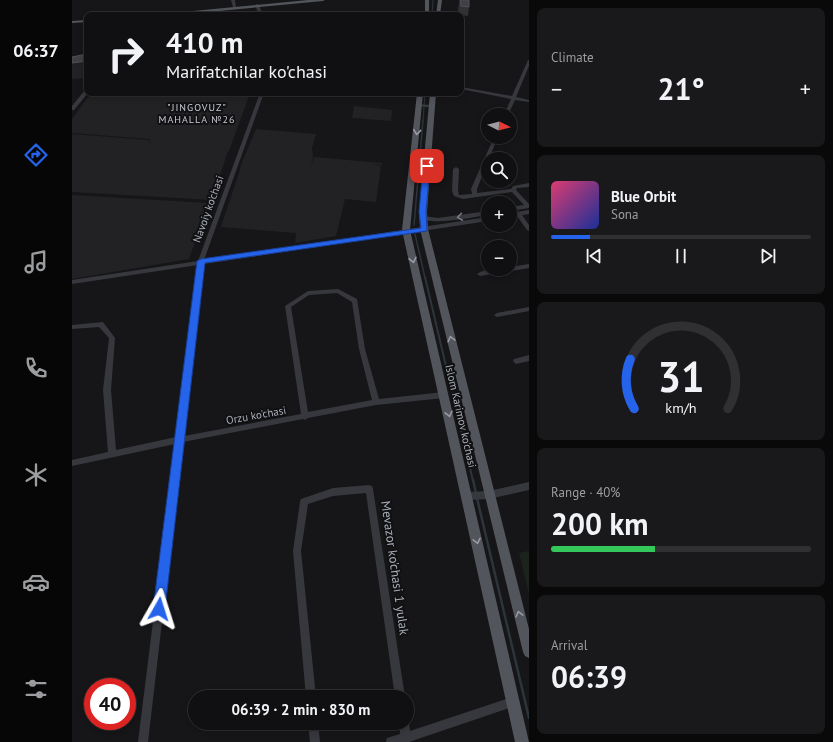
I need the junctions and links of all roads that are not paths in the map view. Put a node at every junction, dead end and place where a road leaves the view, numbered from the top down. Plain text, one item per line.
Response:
1 (233, 0) edge
2 (323, 0) edge
3 (427, 0) edge
4 (440, 0) edge
5 (257, 5) junction
6 (235, 7) junction
7 (189, 12) edge
8 (260, 12) edge
9 (427, 12) edge
10 (438, 12) edge
11 (84, 22) edge
12 (72, 24) edge
13 (529, 61) edge
14 (464, 89) edge
15 (84, 95) edge
16 (261, 96) edge
17 (420, 96) edge
18 (433, 96) edge
19 (513, 98) junction
20 (529, 101) edge
21 (419, 105) junction
22 (432, 106) junction
23 (509, 108) edge
24 (72, 109) edge
25 (493, 144) edge
26 (456, 169) dead end
27 (529, 185) edge
28 (513, 190) junction
29 (474, 192) junction
30 (528, 208) edge
31 (517, 209) edge
32 (481, 214) edge
33 (519, 214) joint
34 (423, 218) junction
35 (481, 220) edge
36 (424, 229) junction
37 (529, 229) edge
38 (405, 232) junction
39 (201, 261) junction
40 (529, 266) edge
41 (517, 268) edge
42 (72, 282) edge
43 (529, 309) edge
44 (497, 315) dead end
45 (72, 327) edge
46 (529, 358) edge
47 (516, 361) dead end
48 (444, 395) junction
49 (376, 402) junction
50 (306, 417) junction
51 (179, 440) junction
52 (112, 454) junction
53 (72, 463) edge
54 (529, 486) edge
55 (488, 495) junction
56 (467, 496) junction
57 (529, 652) edge
58 (310, 690) edge
59 (399, 690) edge
60 (512, 702) junction
61 (314, 730) edge
62 (405, 730) edge
63 (406, 738) junction
64 (143, 742) edge
65 (315, 742) edge
66 (391, 742) edge
67 (522, 742) edge

1 - 6 street
2 - 5 main road
3 - 9 main road
4 - 10 main road
5 - 6 main road
5 - 8 street
6 - 7 main road
11 - 12 main road
13 - 19 street
14 - 19 street
15 - 24 street
16 - 39 street, Navoiy ko'chasi
17 - 21 main road, Islom Karimov ko'chasi
18 - 22 main road, Islom Karimov ko'chasi
19 - 20 street
19 - 23 street
21 - 22 street
21 -> 38 main road, Islom Karimov ko'chasi
22 - 34 main road, Islom Karimov ko'chasi
25 - 29 street
26 - 29 street
27 - 28 street
28 - 29 street
28 - 30 street
30 - 31 street
30 - 33 street
32 -> 34 street
33 - 37 street
34 - 36 main road, Islom Karimov ko'chasi
35 - 36 street
36 - 38 street
55 -> 36 main road, Islom Karimov ko'chasi
38 - 39 street
38 -> 48 main road, Islom Karimov ko'chasi
39 - 42 street
39 - 51 street, Navoiy ko'chasi
40 - 41 street
43 - 44 street
45 - 52 street
46 - 47 street
48 - 49 street, Orzu ko'chasi
48 -> 56 main road, Islom Karimov ko'chasi
49 - 50 street, Orzu ko'chasi
49 - 50 street
50 - 51 street, Orzu ko'chasi
51 - 52 street, Orzu ko'chasi
51 - 64 street, Navoiy ko'chasi
52 - 53 street, Orzu ko'chasi
54 - 55 street
55 - 56 street
57 -> 55 main road, Islom Karimov ko'chasi
56 -> 60 main road, Islom Karimov ko'chasi
58 - 59 street, Mevazor ko'chasi 1 yulak
60 - 63 street
60 - 67 main road, Islom Karimov ko'chasi
61 - 65 street
62 - 63 street
63 - 66 street

